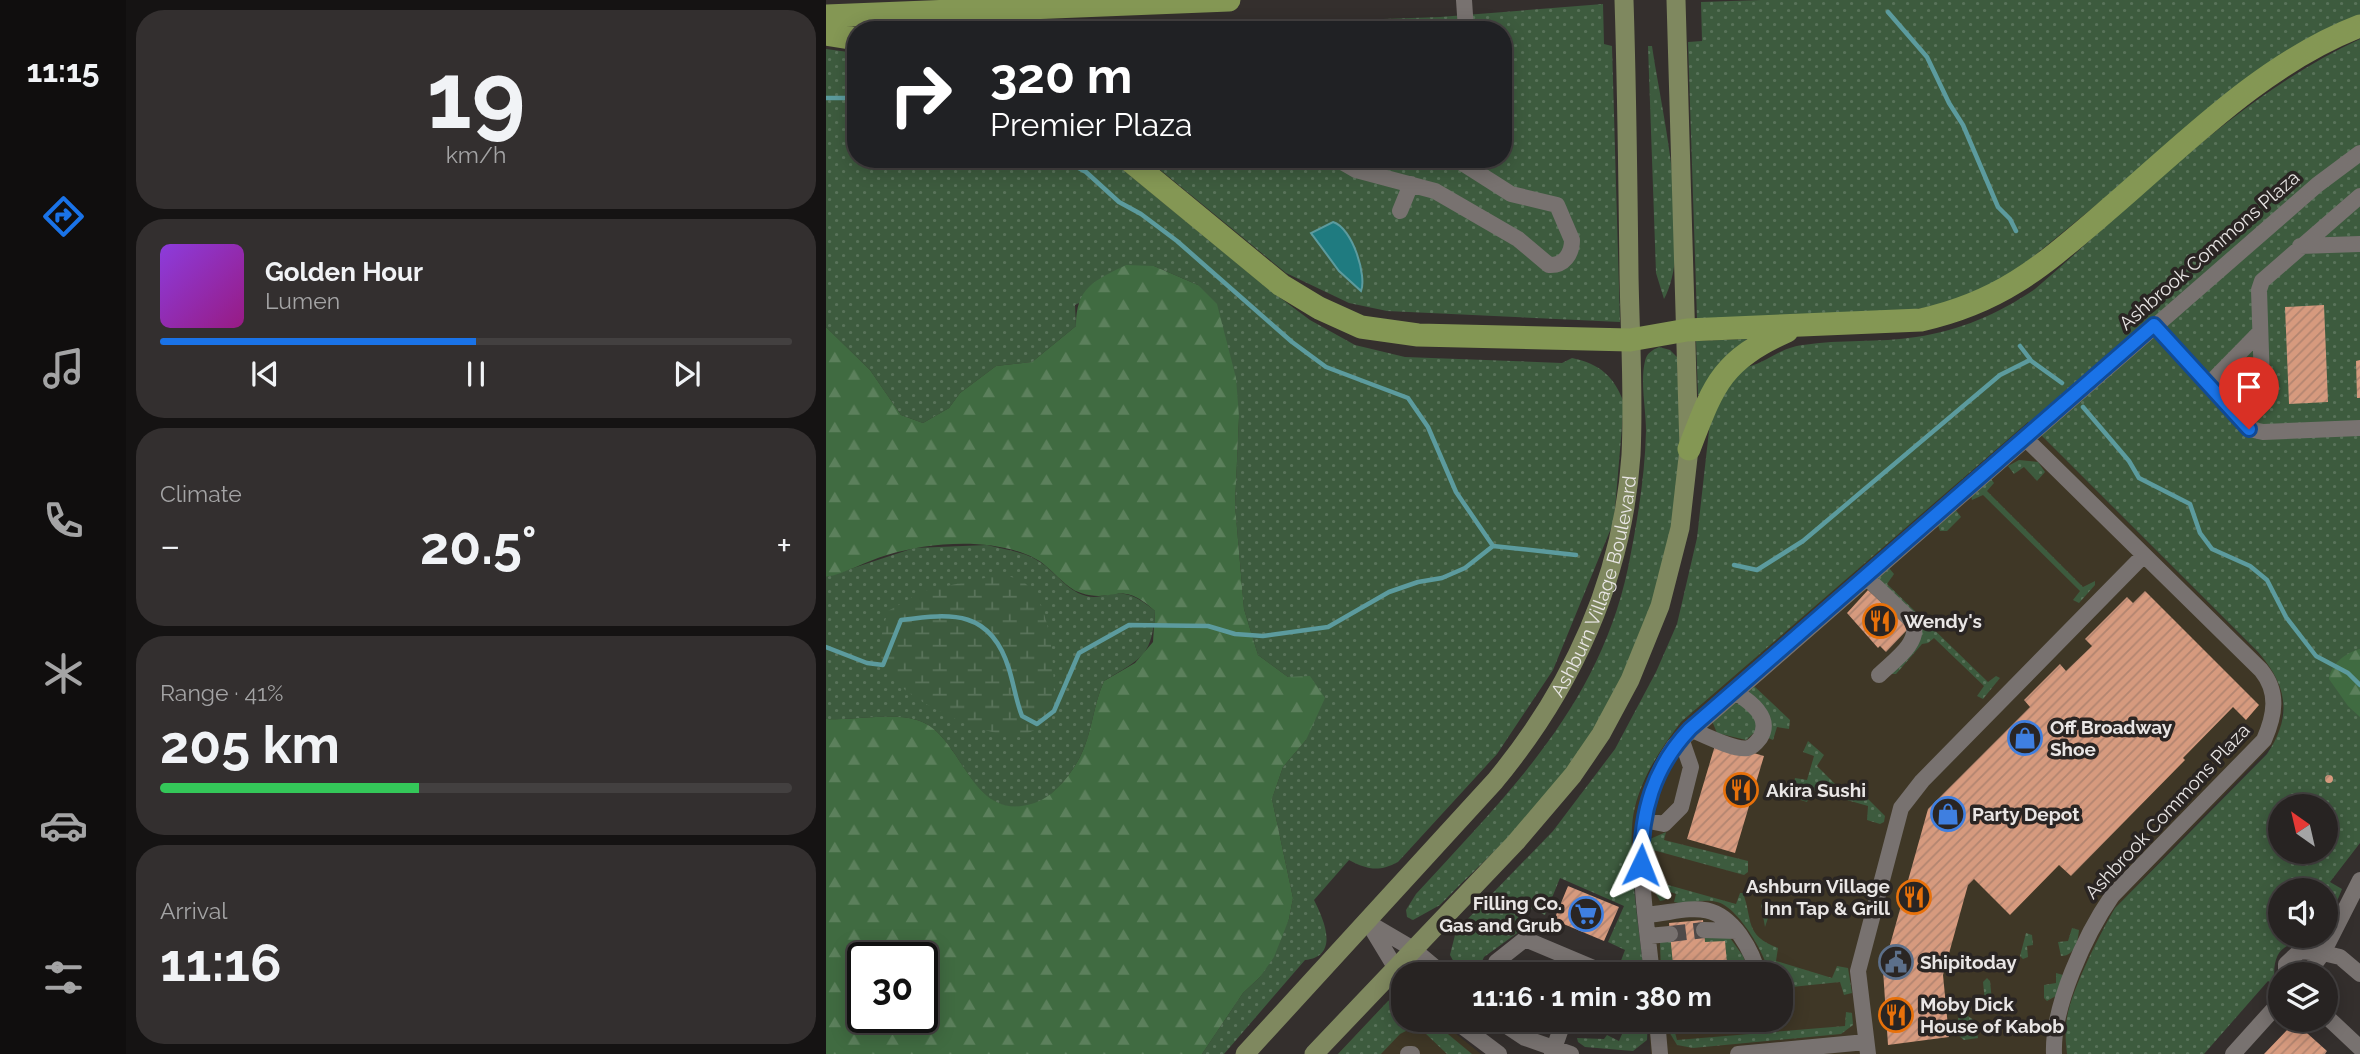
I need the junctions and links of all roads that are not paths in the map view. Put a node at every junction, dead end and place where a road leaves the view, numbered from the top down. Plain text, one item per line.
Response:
1 (1229, 0) edge
2 (1464, 0) edge
3 (1624, 0) edge
4 (1676, 0) edge
5 (826, 16) edge
6 (1465, 21) edge
7 (2360, 26) edge
8 (826, 34) edge
9 (847, 38) edge
10 (2360, 153) edge
11 (1139, 168) edge
12 (1353, 168) edge
13 (1470, 168) edge
14 (1410, 184) junction
15 (2360, 196) edge
16 (1400, 211) dead end
17 (2360, 244) edge
18 (2300, 246) junction
19 (2154, 325) junction
20 (1798, 326) junction
21 (1686, 330) junction
22 (2260, 332) junction
23 (1630, 340) junction
24 (2262, 383) dead end
25 (2208, 385) junction
26 (2360, 428) edge
27 (2026, 439) junction
28 (1689, 449) junction
29 (2144, 555) junction
30 (1866, 577) junction
31 (1879, 675) dead end
32 (1734, 691) junction
33 (1686, 733) junction
34 (1644, 820) junction
35 (2360, 880) edge
36 (1646, 915) junction
37 (1367, 922) junction
38 (1704, 930) tunnel mouth
39 (1737, 931) junction
40 (1671, 933) tunnel mouth
41 (1648, 936) junction
42 (1412, 949) junction
43 (2323, 953) junction
44 (1394, 962) edge
45 (1405, 962) edge
46 (1428, 962) edge
47 (1496, 962) edge
48 (1580, 962) edge
49 (1651, 962) edge
50 (1754, 962) edge
51 (2288, 962) edge
52 (2316, 962) edge
53 (2360, 974) edge
54 (1391, 980) edge
55 (2268, 1015) edge
56 (2338, 1027) edge
57 (1470, 1032) edge
58 (1516, 1032) edge
59 (1561, 1032) edge
60 (1658, 1032) edge
61 (1867, 1048) edge
62 (2360, 1048) edge
63 (1553, 1052) edge
64 (1245, 1054) edge
65 (1314, 1054) edge
66 (1499, 1054) edge
67 (1571, 1054) edge
68 (1660, 1054) edge
69 (1738, 1054) edge
70 (2054, 1054) edge
71 (2233, 1054) edge

1 - 5 highway
2 - 6 street
3 - 23 main road, Ashburn Village Boulevard
4 - 21 main road
7 - 20 highway
8 - 9 highway
10 - 19 street, Ashbrook Commons Plaza
11 - 23 highway
12 - 14 street
13 - 14 street
14 - 16 street
15 - 18 street
17 - 18 street
18 - 22 street
19 - 25 street
19 - 27 street, Ashbrook Commons Plaza
20 - 21 highway
20 - 28 highway
21 - 23 highway
21 - 28 main road
22 - 24 street
22 - 25 street
23 - 37 main road, Ashburn Village Boulevard
25 - 26 street
27 - 29 street, Ashbrook Commons Plaza
27 - 30 street, Ashbrook Commons Plaza
28 - 42 main road
29 - 61 street
29 - 70 street, Ashbrook Commons Plaza
30 - 31 street
30 - 32 street, Ashbrook Commons Plaza
32 - 33 street, Ashbrook Commons Plaza
32 - 33 street
33 - 34 street, Ashbrook Commons Plaza
33 - 34 street
34 - 36 street, Ashbrook Commons Plaza
35 - 43 street
36 - 39 street
36 - 41 street, Ashbrook Commons Plaza
37 - 42 street
37 - 44 street
37 - 64 main road, Ashburn Village Boulevard
38 - 39 street
39 - 50 street
40 - 41 street
41 - 49 street, Ashbrook Commons Plaza
42 - 45 main road
42 - 46 street
43 - 51 street
43 - 52 street
43 - 53 street
47 - 48 street
54 - 65 main road
55 - 71 street
56 - 62 street
57 - 66 street
58 - 63 street
59 - 63 street
60 - 68 street
61 - 69 street
63 - 67 street

